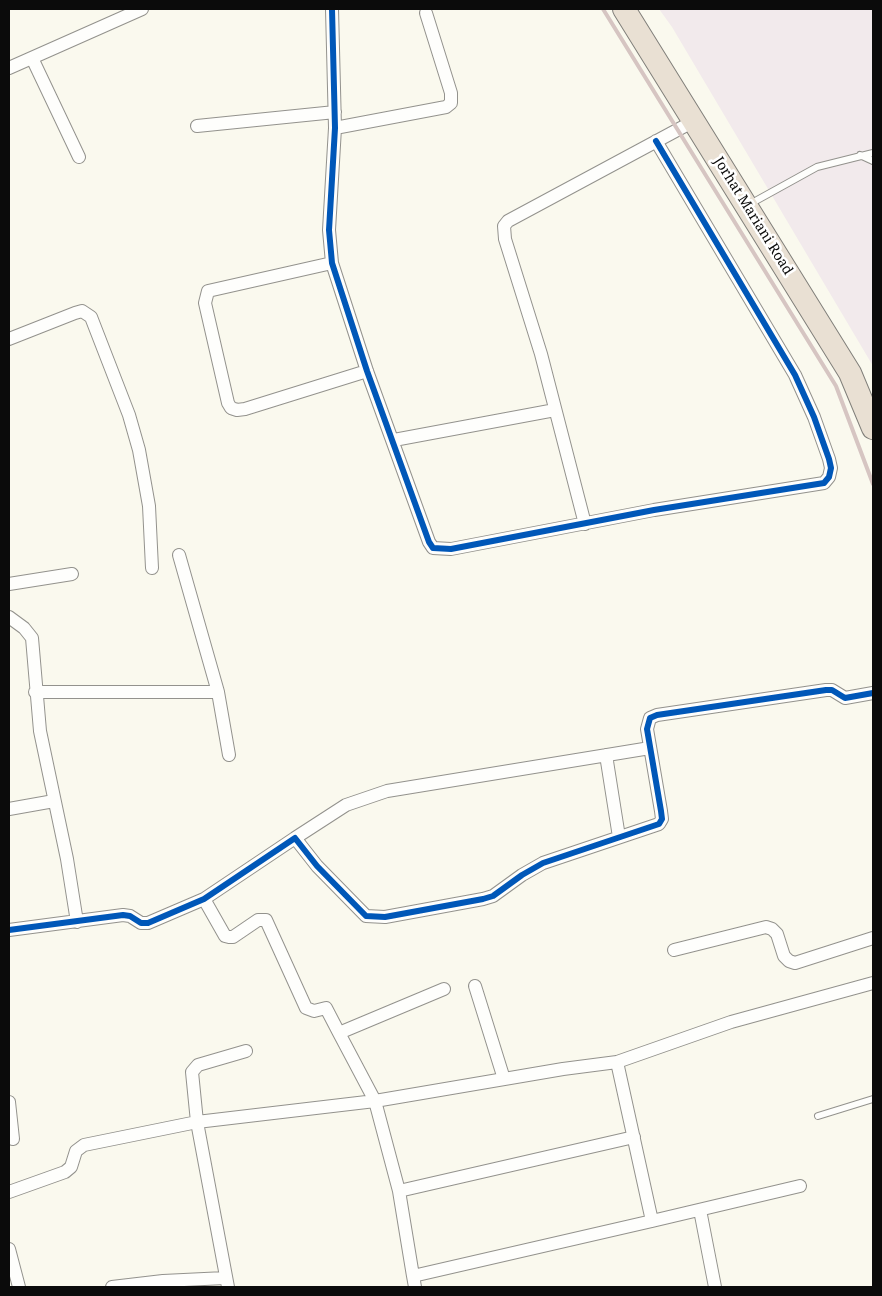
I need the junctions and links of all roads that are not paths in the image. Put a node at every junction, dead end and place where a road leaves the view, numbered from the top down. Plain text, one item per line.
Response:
1 (142, 9) edge
2 (332, 9) edge
3 (624, 9) edge
4 (426, 13) dead end
5 (32, 58) junction
6 (9, 68) edge
7 (335, 112) junction
8 (694, 121) junction
9 (197, 126) dead end
10 (335, 128) junction
11 (656, 141) junction
12 (873, 152) edge
13 (859, 155) junction
14 (79, 157) dead end
15 (873, 162) edge
16 (747, 206) junction
17 (332, 263) junction
18 (9, 340) edge
19 (367, 371) junction
20 (555, 410) junction
21 (873, 428) edge
22 (394, 440) junction
23 (584, 524) junction
24 (179, 555) dead end
25 (152, 568) dead end
26 (72, 574) dead end
27 (9, 584) edge
28 (9, 616) edge
29 (35, 692) junction
30 (218, 692) junction
31 (873, 693) edge
32 (650, 748) junction
33 (229, 755) dead end
34 (606, 755) junction
35 (54, 801) junction
36 (9, 809) edge
37 (295, 838) junction
38 (619, 838) junction
39 (204, 899) junction
40 (77, 922) junction
41 (9, 930) edge
42 (873, 938) edge
43 (674, 950) dead end
44 (873, 983) edge
45 (475, 986) dead end
46 (444, 989) dead end
47 (339, 1033) junction
48 (246, 1051) dead end
49 (617, 1062) junction
50 (504, 1079) junction
51 (873, 1099) edge
52 (376, 1101) junction
53 (9, 1102) edge
54 (818, 1116) dead end
55 (196, 1122) junction
56 (634, 1137) junction
57 (12, 1139) dead end
58 (800, 1186) dead end
59 (399, 1190) junction
60 (9, 1192) edge
61 (700, 1210) junction
62 (652, 1221) junction
63 (9, 1249) edge
64 (414, 1282) edge
65 (227, 1283) edge
66 (19, 1287) edge
67 (112, 1287) edge
68 (715, 1287) edge

1 - 5 street
2 - 7 street
3 - 8 highway, Jorhat Mariani Road
4 - 10 street
5 - 6 street
5 - 14 street
7 - 9 street
7 - 10 street
8 - 11 street
8 - 16 highway, Jorhat Mariani Road
10 - 17 street
11 - 20 street
11 - 23 street
12 - 13 lane
13 - 15 lane
13 - 16 lane
16 - 21 highway, Jorhat Mariani Road
17 - 19 street
17 - 19 street
18 - 25 street
19 - 22 street
20 - 22 street
20 - 23 street
22 - 23 street
24 - 30 street
26 - 27 street
28 - 29 street
29 - 30 street
29 - 35 street
30 - 33 street
31 - 32 street
32 - 34 street
32 - 38 street
34 - 37 street
34 - 38 street
35 - 36 street
35 - 40 street
37 - 38 street
37 - 39 street
39 - 40 street
39 - 47 street
40 - 41 street
42 - 43 street
44 - 49 street
45 - 50 street
46 - 47 street
47 - 52 street
48 - 55 street
49 - 50 street
49 - 56 street
50 - 52 street
51 - 54 lane
52 - 55 street
52 - 59 street
53 - 57 street
55 - 60 street
55 - 65 street
56 - 59 street
56 - 62 street
58 - 61 street
59 - 64 street
61 - 62 street
61 - 68 street
62 - 64 street
63 - 66 street
65 - 67 street

